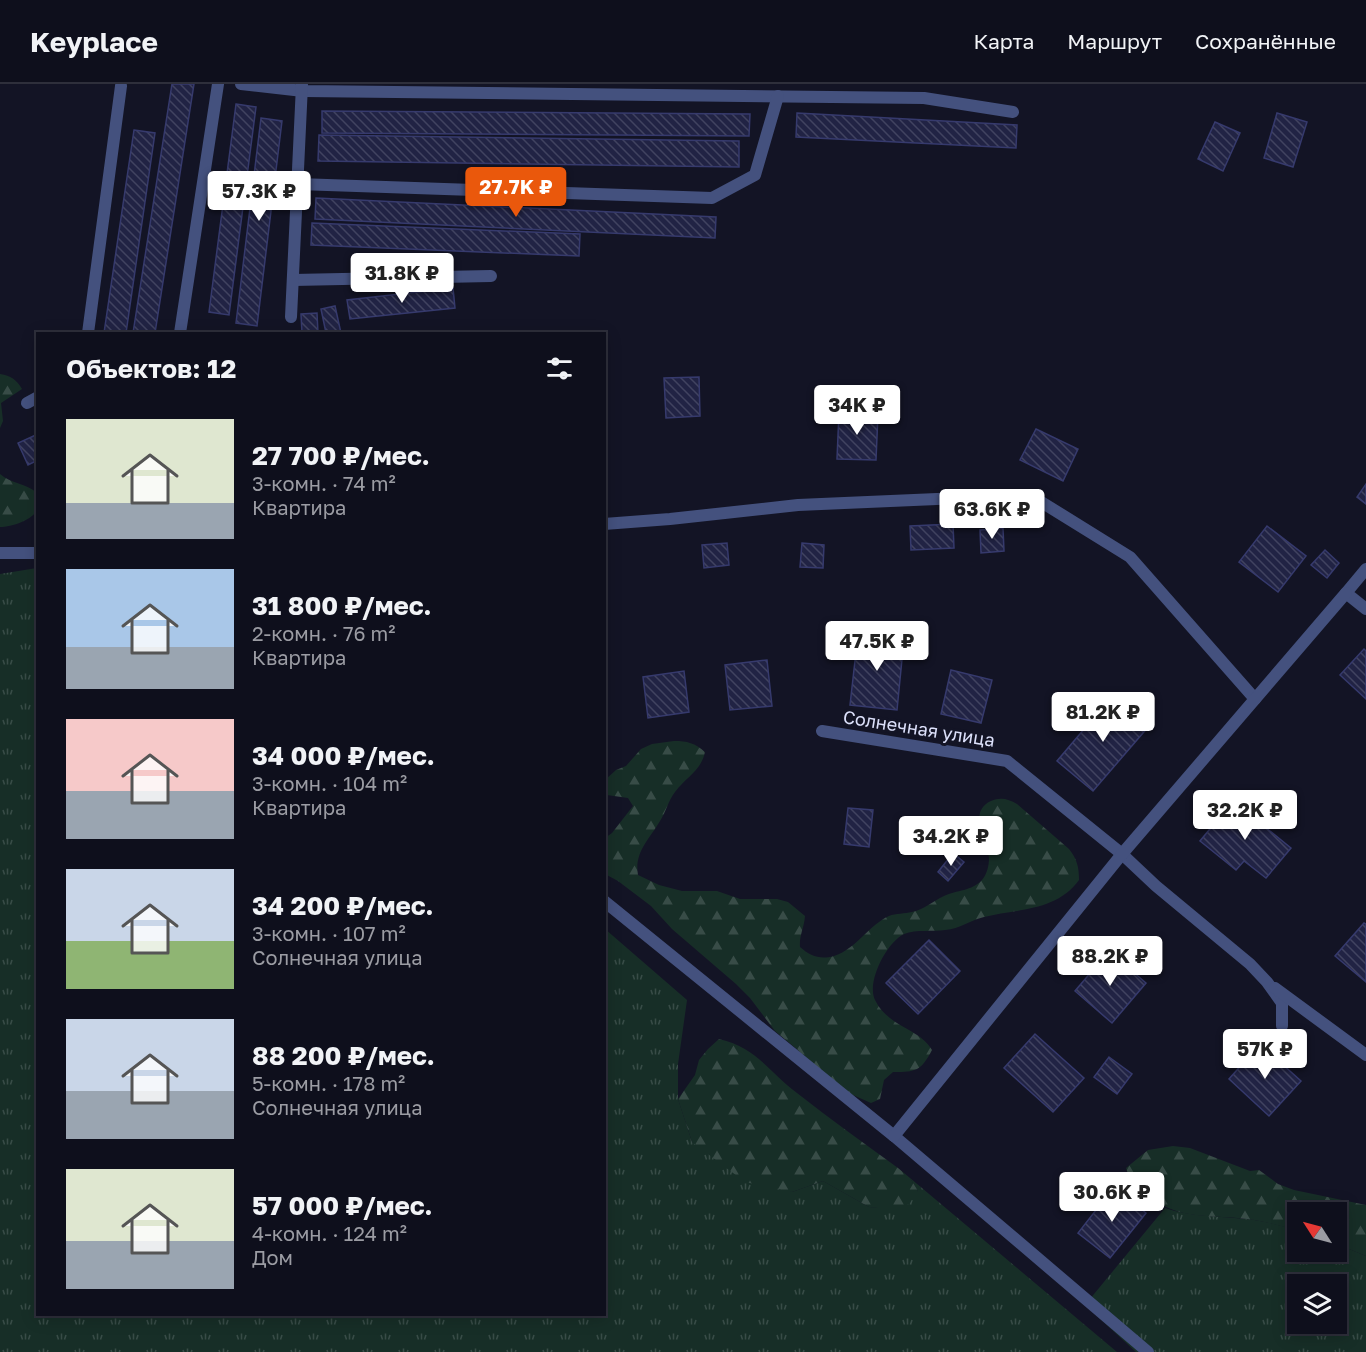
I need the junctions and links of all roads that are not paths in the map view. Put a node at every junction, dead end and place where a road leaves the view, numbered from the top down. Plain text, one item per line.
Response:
1 (218, 84) edge
2 (240, 84) edge
3 (121, 86) dead end
4 (303, 87) edge
5 (778, 96) junction
6 (1013, 112) dead end
7 (298, 184) junction
8 (491, 276) dead end
9 (293, 280) junction
10 (291, 316) dead end
11 (88, 332) edge
12 (180, 332) edge
13 (606, 524) edge
14 (0, 553) edge
15 (36, 553) edge
16 (1366, 569) edge
17 (1346, 593) junction
18 (1366, 609) edge
19 (1255, 699) junction
20 (822, 731) dead end
21 (1122, 854) junction
22 (606, 903) edge
23 (1267, 982) junction
24 (1282, 1026) dead end
25 (1366, 1055) edge
26 (894, 1136) junction
27 (1148, 1352) edge

1 - 12 street
2 - 4 street
3 - 11 street
4 - 5 street
4 - 7 street
5 - 6 street
5 - 7 street
7 - 9 street
8 - 9 street
9 - 10 street
13 - 19 street
14 - 15 street
16 - 17 street
17 - 18 street
17 - 19 street
19 - 21 street
20 - 21 street, Солнечная улица
21 - 23 street, Солнечная улица
21 - 26 street
22 - 26 street
23 - 24 street
23 - 25 street
26 - 27 street

